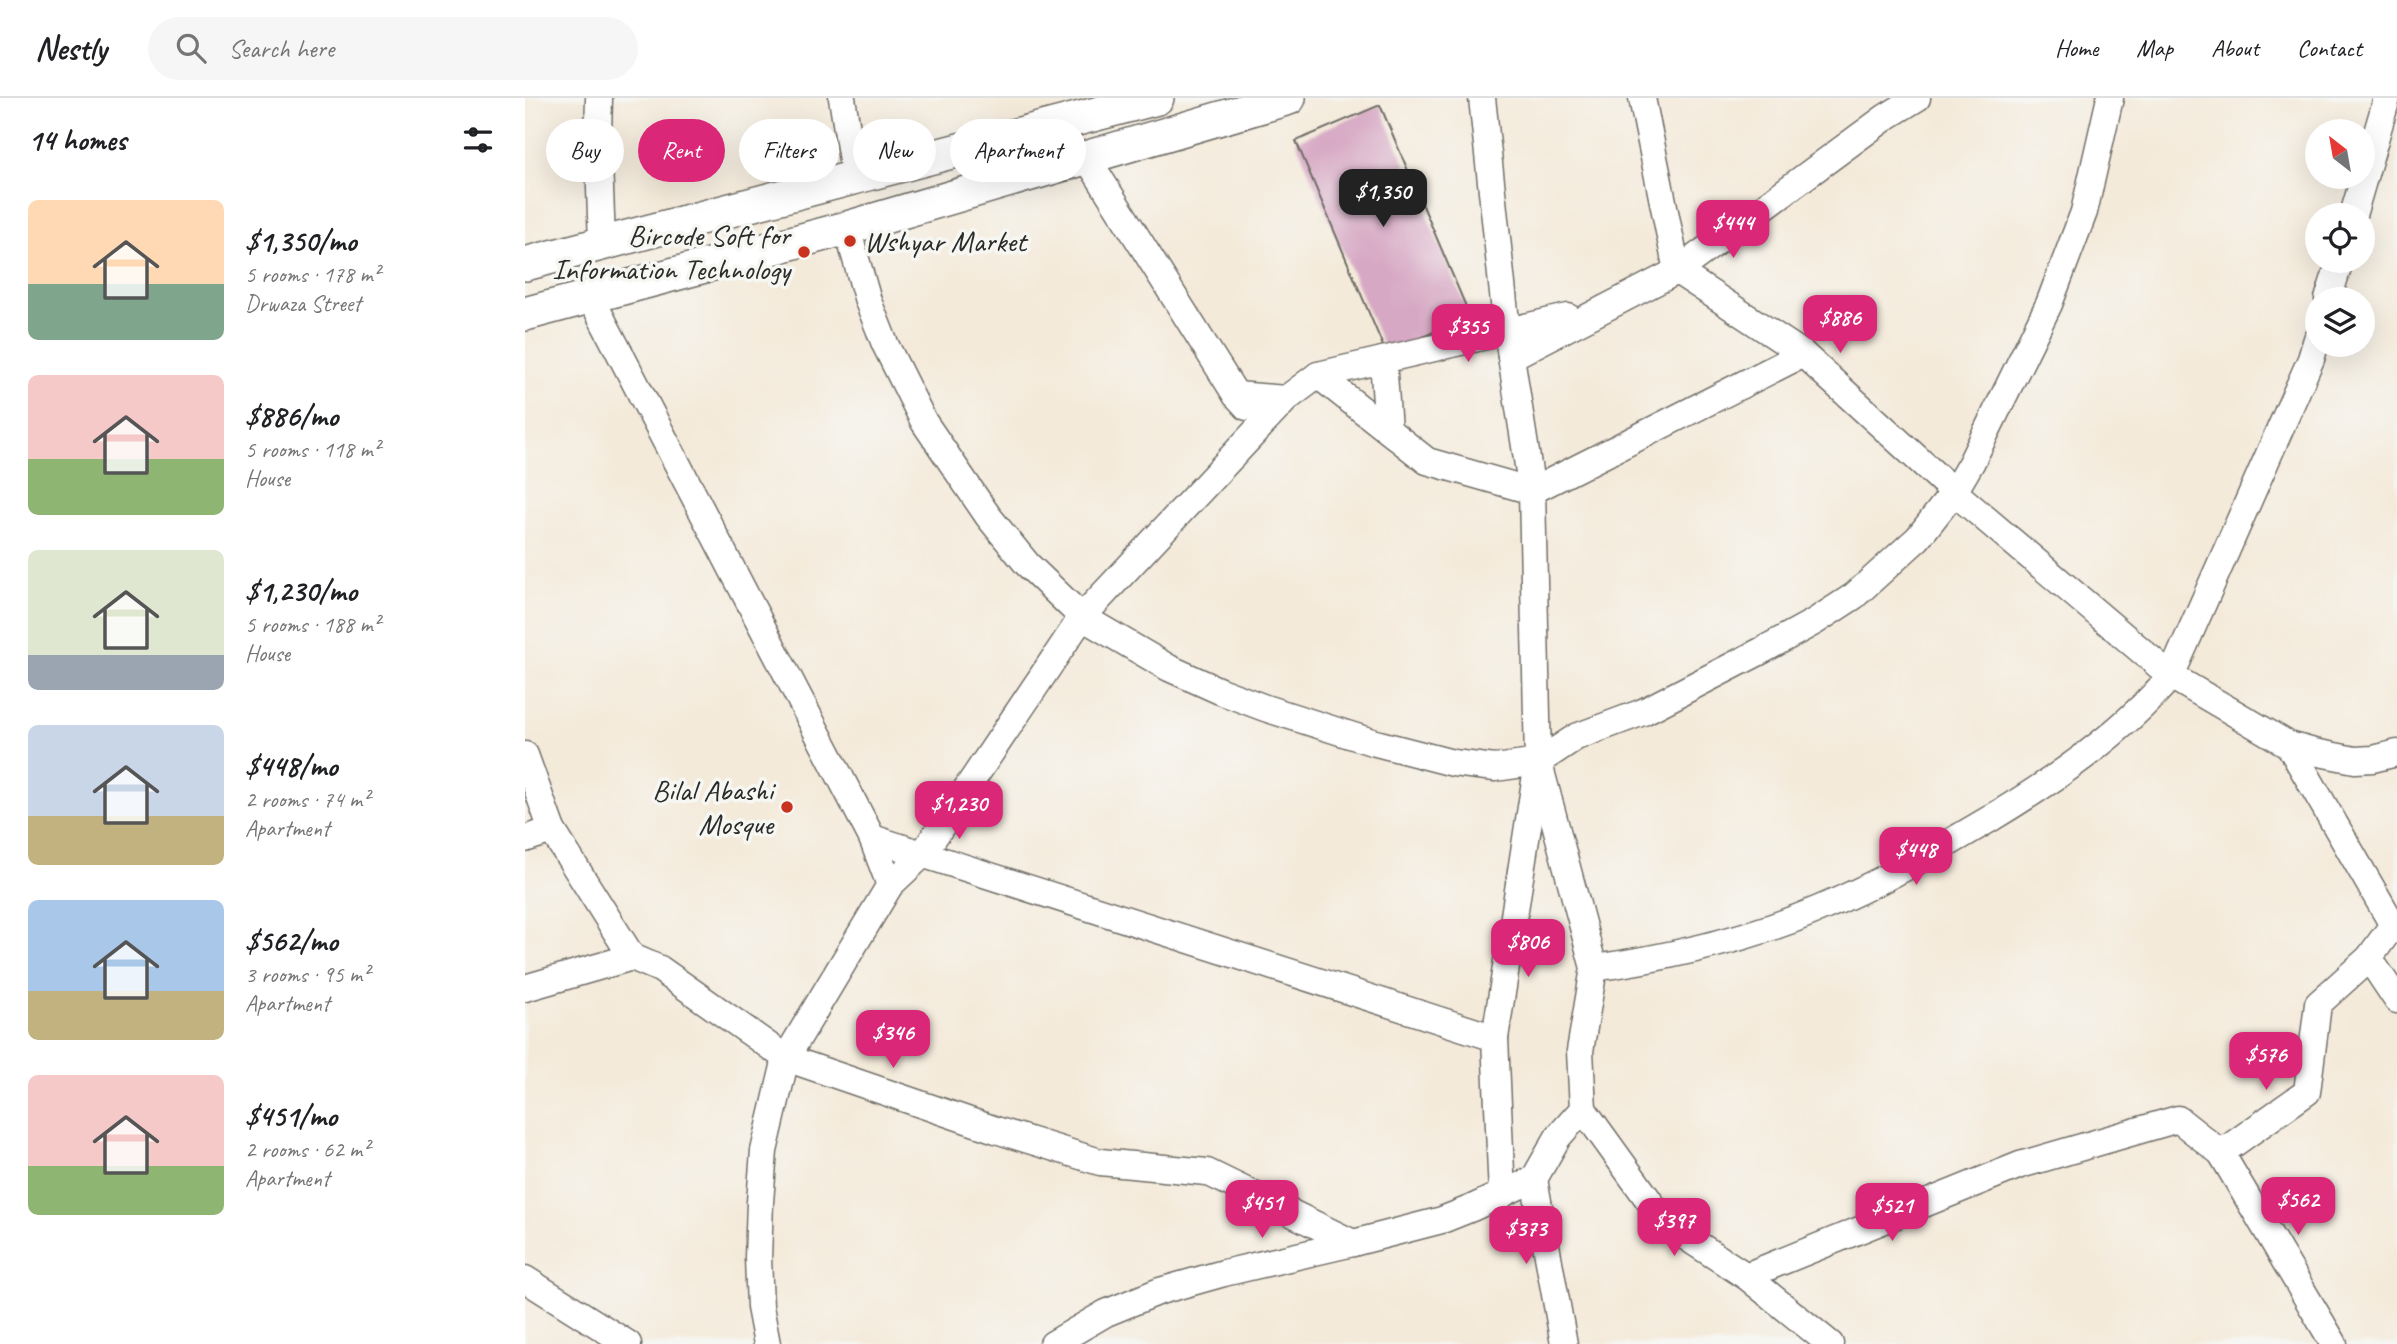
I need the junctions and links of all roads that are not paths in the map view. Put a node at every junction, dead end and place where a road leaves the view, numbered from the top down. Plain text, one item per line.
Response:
1 (599, 98) edge
2 (842, 98) edge
3 (1289, 98) edge
4 (1482, 98) edge
5 (1642, 98) edge
6 (1917, 98) edge
7 (2111, 98) edge
8 (2387, 98) edge
9 (1142, 100) edge
10 (936, 157) edge
11 (1087, 158) junction
12 (853, 167) edge
13 (853, 180) edge
14 (2356, 203) edge
15 (847, 228) junction
16 (602, 243) junction
17 (525, 264) edge
18 (1677, 271) junction
19 (590, 296) junction
20 (1608, 307) junction
21 (525, 314) edge
22 (1507, 331) junction
23 (1803, 354) junction
24 (1511, 357) junction
25 (2312, 357) edge
26 (1383, 360) junction
27 (1318, 375) junction
28 (1236, 395) junction
29 (1286, 399) junction
30 (1261, 425) junction
31 (1388, 430) junction
32 (1532, 491) junction
33 (1954, 492) junction
34 (1082, 617) junction
35 (2171, 676) junction
36 (2289, 745) junction
37 (2397, 753) edge
38 (525, 755) edge
39 (1538, 762) junction
40 (552, 830) junction
41 (525, 838) edge
42 (872, 838) junction
43 (922, 855) junction
44 (890, 885) junction
45 (632, 957) junction
46 (2369, 958) junction
47 (1594, 968) junction
48 (525, 988) edge
49 (2397, 1000) edge
50 (1495, 1038) junction
51 (786, 1058) junction
52 (1583, 1109) junction
53 (2221, 1153) junction
54 (1534, 1179) junction
55 (1502, 1195) junction
56 (1353, 1244) junction
57 (1746, 1276) junction
58 (525, 1279) edge
59 (628, 1344) edge
60 (767, 1344) edge
61 (1053, 1344) edge
62 (1564, 1344) edge
63 (1830, 1344) edge
64 (2334, 1344) edge

1 - 16 street
2 - 12 street
3 - 11 street
4 - 22 street
5 - 18 street
6 - 18 street
7 - 33 street
8 - 14 street
9 - 10 street
11 - 15 street
11 - 28 street
13 - 16 street
15 - 19 street
15 - 34 street
16 - 17 street
18 - 20 street
18 - 23 street
19 - 21 street
19 - 42 street
20 - 22 street
20 - 24 street
22 - 24 street
22 - 26 street
23 - 32 street
23 - 33 street
24 - 32 street
25 - 35 street
26 - 27 street
26 - 31 street
27 - 29 street
27 - 31 street
28 - 29 street
28 - 30 street
29 - 30 street
30 - 34 street
31 - 32 street
32 - 39 street
33 - 35 street
33 - 39 street
34 - 39 street
34 - 43 street
35 - 36 street
35 - 47 street
36 - 37 street
36 - 46 street
38 - 40 street
39 - 47 street
39 - 50 street
40 - 41 street
40 - 45 street
42 - 43 street
42 - 44 street
43 - 44 street
43 - 50 street
44 - 51 street
45 - 48 street
45 - 51 street
46 - 49 street
46 - 53 street
47 - 52 street
50 - 55 street
51 - 56 street
51 - 60 street
52 - 54 street
52 - 57 street
53 - 57 street
53 - 64 street
54 - 55 street
54 - 62 street
55 - 56 street
56 - 61 street
57 - 63 street
58 - 59 street

